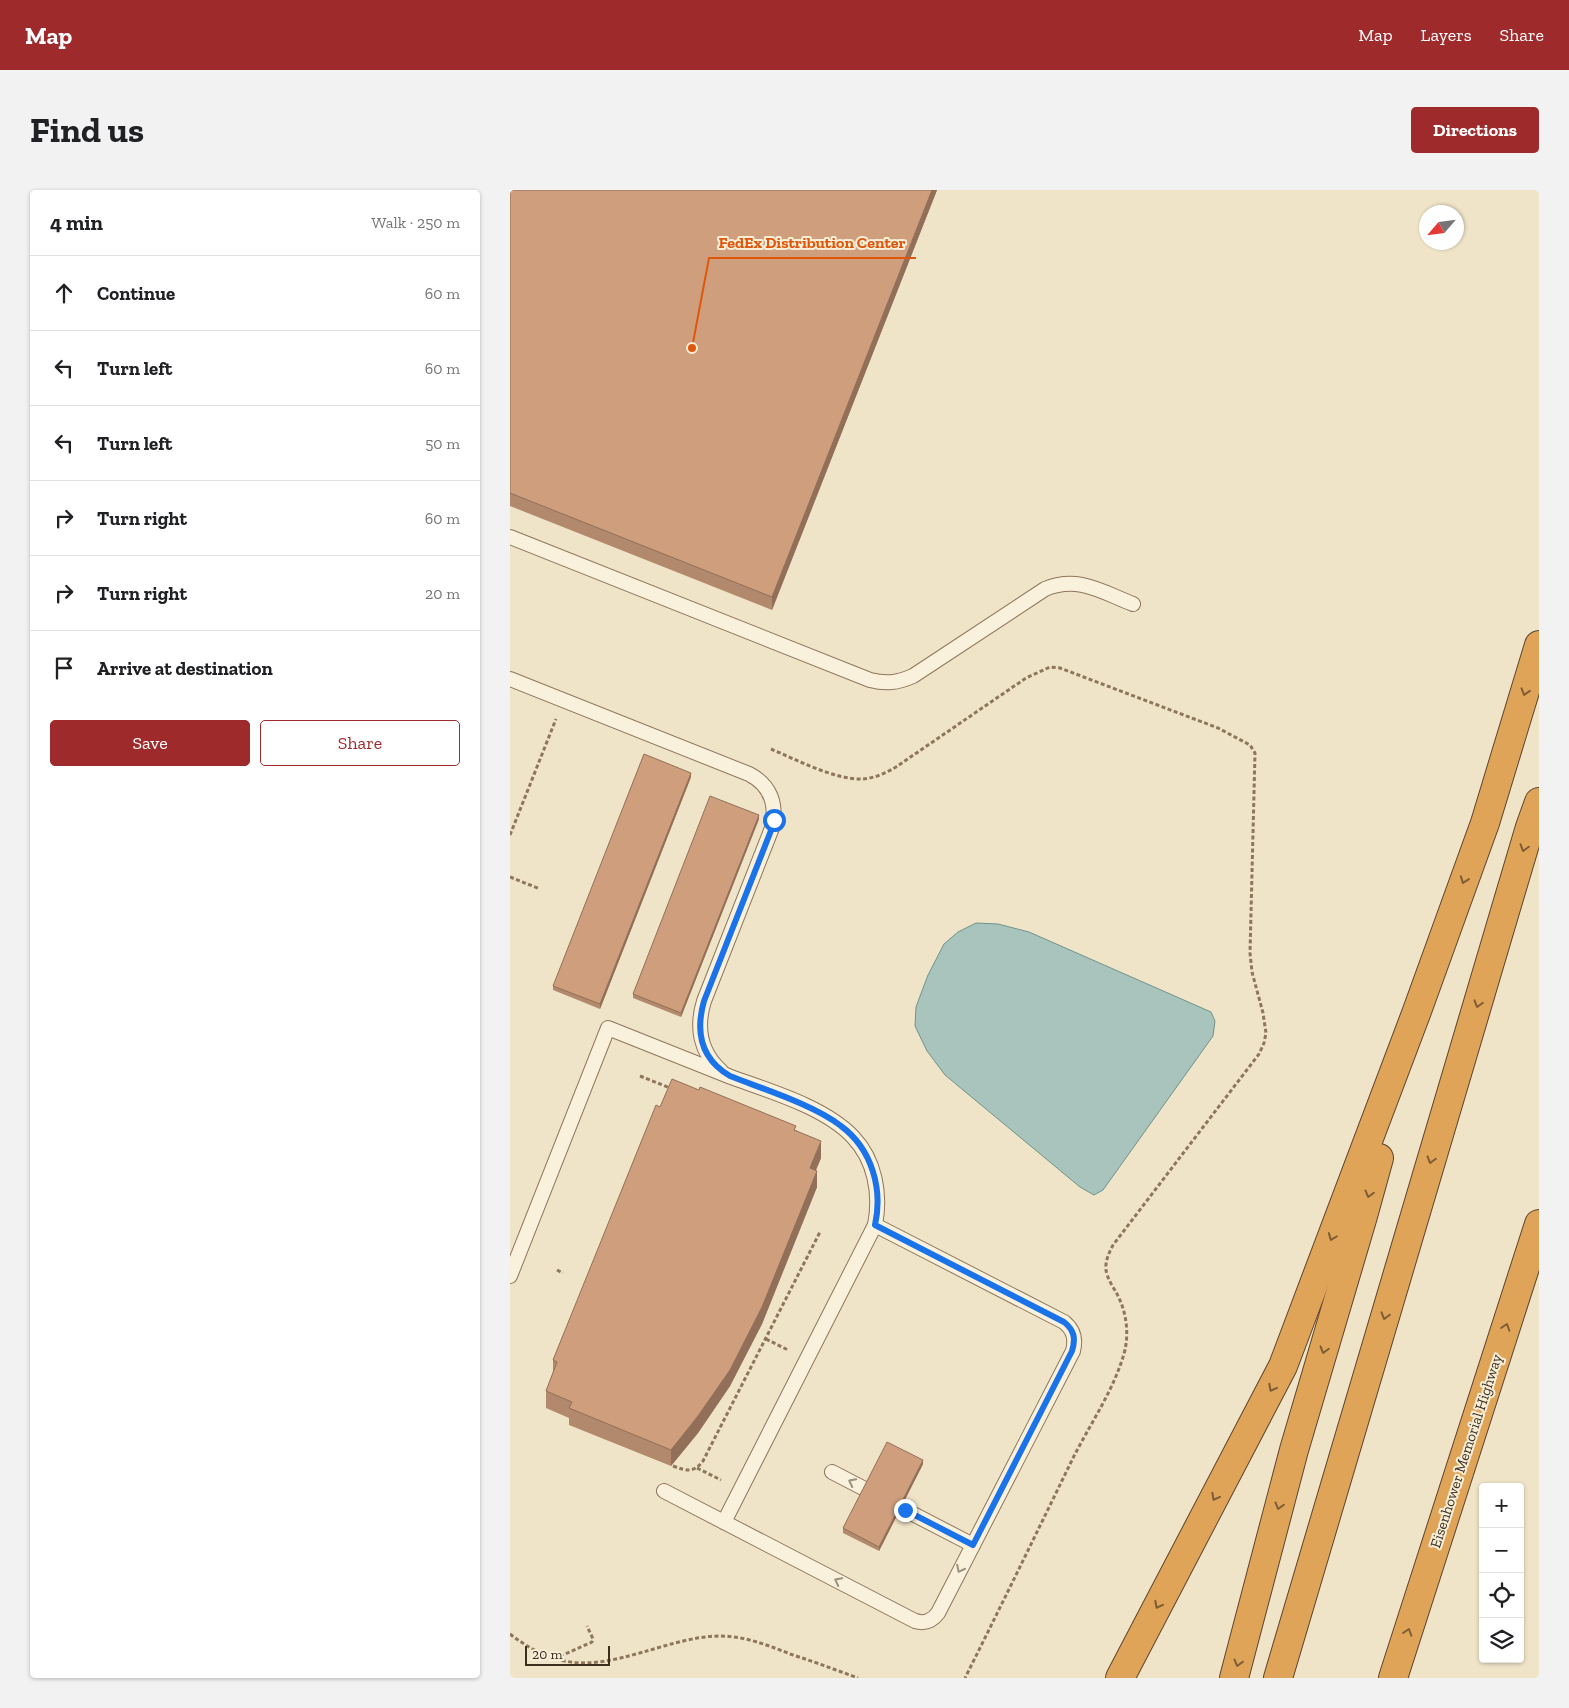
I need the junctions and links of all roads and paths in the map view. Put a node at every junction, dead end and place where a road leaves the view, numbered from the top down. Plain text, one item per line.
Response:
1 (510, 538) edge
2 (1133, 604) dead end
3 (1539, 645) edge
4 (510, 679) edge
5 (563, 700) junction
6 (771, 749) dead end
7 (1539, 802) edge
8 (510, 834) edge
9 (510, 877) edge
10 (540, 889) dead end
11 (1417, 1011) junction
12 (640, 1076) dead end
13 (730, 1076) junction
14 (678, 1091) edge
15 (1539, 1224) edge
16 (875, 1225) junction
17 (820, 1232) dead end
18 (557, 1270) dead end
19 (563, 1273) dead end
20 (510, 1276) edge
21 (674, 1466) edge
22 (697, 1468) junction
23 (832, 1472) dead end
24 (740, 1490) junction
25 (664, 1491) dead end
26 (724, 1522) junction
27 (973, 1545) junction
28 (587, 1626) dead end
29 (510, 1634) edge
30 (553, 1659) junction
31 (858, 1678) edge
32 (965, 1678) edge
33 (1120, 1678) edge
34 (1234, 1678) edge
35 (1278, 1678) edge
36 (1393, 1678) edge

1 - 2 lane
3 -> 11 highway
4 - 5 lane
5 - 8 path
5 - 13 lane
6 - 32 path
7 -> 35 highway
9 - 10 path
11 -> 33 highway
11 -> 34 highway
12 - 14 path
13 - 16 lane
13 - 20 lane
36 -> 15 highway, Eisenhower Memorial Highway
16 - 24 lane
16 - 27 lane
17 - 22 path
18 - 19 path
21 - 22 path
22 - 24 path
27 -> 23 lane
24 - 26 lane
25 - 26 lane
27 -> 26 lane
28 - 30 path
29 - 30 path
30 - 31 path

